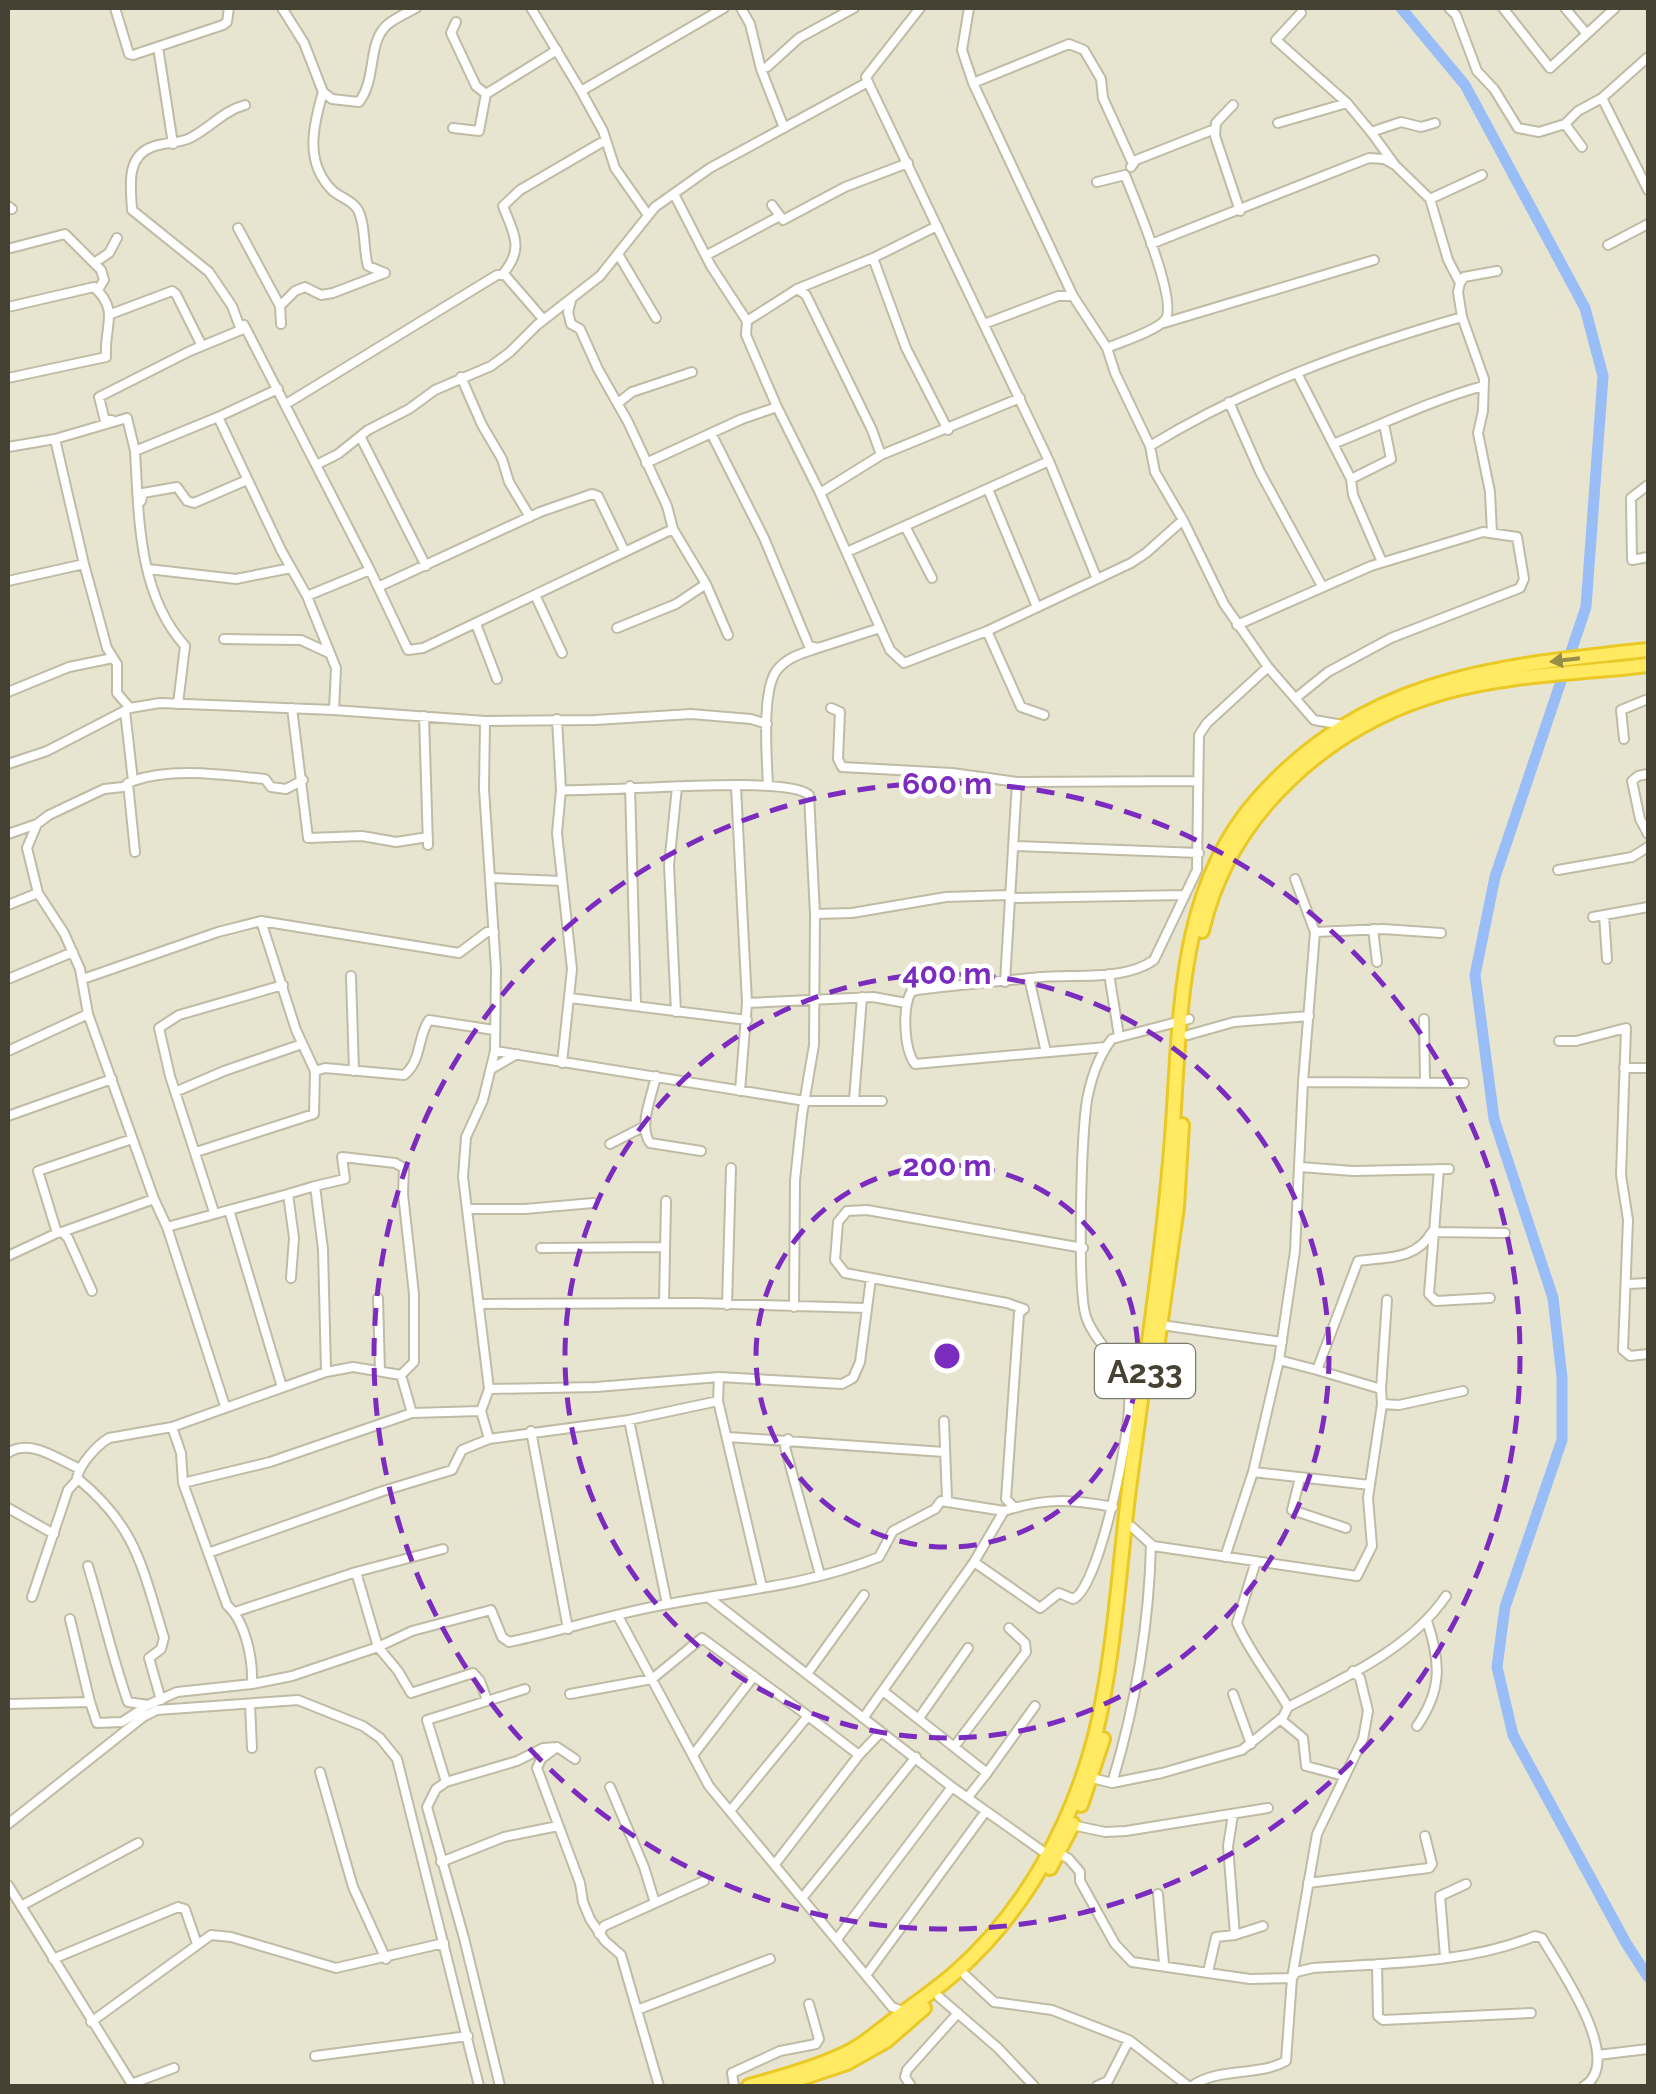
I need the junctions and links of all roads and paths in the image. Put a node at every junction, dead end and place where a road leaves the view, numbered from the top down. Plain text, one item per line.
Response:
1 (115, 8) edge
2 (229, 8) edge
3 (282, 8) edge
4 (416, 8) edge
5 (533, 8) edge
6 (724, 8) edge
7 (741, 8) edge
8 (854, 8) edge
9 (920, 8) edge
10 (969, 8) edge
11 (1450, 8) edge
12 (1503, 8) edge
13 (1565, 8) edge
14 (1615, 8) edge
15 (1301, 13) dead end
16 (456, 22) dead end
17 (1586, 34) junction
18 (158, 47) junction
19 (556, 50) junction
20 (1648, 58) edge
21 (761, 69) junction
22 (868, 82) junction
23 (973, 83) junction
24 (581, 91) junction
25 (322, 92) junction
26 (486, 94) junction
27 (1602, 98) junction
28 (1347, 104) junction
29 (1233, 105) dead end
30 (245, 106) dead end
31 (1278, 123) dead end
32 (1435, 123) dead end
33 (1565, 124) junction
34 (454, 128) dead end
35 (784, 128) junction
36 (1215, 129) junction
37 (1371, 132) junction
38 (604, 142) junction
39 (173, 144) junction
40 (1582, 148) dead end
41 (908, 163) junction
42 (1133, 164) junction
43 (1395, 165) junction
44 (1125, 175) junction
45 (1482, 175) dead end
46 (1098, 182) dead end
47 (1648, 190) edge
48 (674, 194) junction
49 (1430, 199) junction
50 (772, 205) dead end
51 (1240, 211) junction
52 (648, 215) junction
53 (778, 216) junction
54 (1648, 224) edge
55 (936, 226) junction
56 (238, 228) dead end
57 (117, 238) dead end
58 (1151, 244) junction
59 (1608, 245) dead end
60 (11, 248) dead end
61 (618, 254) junction
62 (707, 255) junction
63 (873, 258) junction
64 (1374, 260) dead end
65 (94, 263) junction
66 (1497, 271) dead end
67 (502, 275) junction
68 (810, 283) junction
69 (1460, 283) junction
70 (797, 289) junction
71 (98, 290) junction
72 (806, 295) junction
73 (1074, 296) junction
74 (571, 301) junction
75 (280, 306) junction
76 (8, 307) edge
77 (240, 313) dead end
78 (554, 313) junction
79 (111, 314) junction
80 (1462, 316) junction
81 (570, 318) junction
82 (656, 318) dead end
83 (544, 320) junction
84 (747, 321) junction
85 (281, 324) dead end
86 (984, 324) junction
87 (1160, 324) junction
88 (202, 346) junction
89 (1107, 348) junction
90 (692, 372) dead end
91 (1298, 373) junction
92 (8, 378) edge
93 (461, 378) junction
94 (1484, 386) junction
95 (278, 388) junction
96 (1020, 398) junction
97 (1229, 402) junction
98 (618, 403) junction
99 (286, 404) junction
100 (777, 407) junction
101 (218, 416) junction
102 (128, 418) junction
103 (1384, 424) junction
104 (948, 430) junction
105 (711, 433) junction
106 (361, 438) junction
107 (55, 439) junction
108 (1333, 444) junction
109 (1150, 446) junction
110 (8, 447) edge
111 (135, 452) junction
112 (881, 456) junction
113 (1050, 462) junction
114 (646, 463) junction
115 (316, 466) junction
116 (1351, 479) junction
117 (247, 480) junction
118 (1648, 485) edge
119 (988, 489) junction
120 (820, 492) junction
121 (530, 517) junction
122 (1183, 520) junction
123 (906, 526) junction
124 (140, 530) junction
125 (673, 530) junction
126 (1492, 533) junction
127 (625, 552) junction
128 (846, 552) junction
129 (1648, 556) edge
130 (1382, 562) junction
131 (84, 564) junction
132 (426, 566) junction
133 (291, 568) junction
134 (148, 569) junction
135 (370, 570) junction
136 (932, 578) dead end
137 (1097, 579) junction
138 (8, 581) edge
139 (706, 584) junction
140 (1322, 586) junction
141 (378, 587) junction
142 (307, 596) junction
143 (536, 597) junction
144 (1037, 607) junction
145 (476, 624) junction
146 (1237, 625) junction
147 (617, 628) dead end
148 (880, 628) junction
149 (986, 631) junction
150 (728, 634) dead end
151 (224, 640) dead end
152 (818, 648) junction
153 (1648, 650) edge
154 (327, 652) junction
155 (562, 653) dead end
156 (113, 658) junction
157 (1618, 661) junction
158 (1648, 664) edge
159 (1268, 667) junction
160 (1514, 673) junction
161 (497, 679) dead end
162 (8, 692) edge
163 (1296, 696) junction
164 (1648, 699) edge
165 (178, 704) junction
166 (292, 708) junction
167 (831, 708) dead end
168 (128, 710) junction
169 (334, 710) junction
170 (1044, 715) dead end
171 (424, 716) junction
172 (557, 719) junction
173 (485, 721) junction
174 (767, 724) junction
175 (1344, 726) junction
176 (1624, 739) dead end
177 (8, 764) edge
178 (1648, 774) edge
179 (303, 780) junction
180 (1196, 781) junction
181 (130, 782) junction
182 (1016, 782) junction
183 (630, 786) junction
184 (768, 786) junction
185 (677, 787) junction
186 (736, 787) junction
187 (561, 790) junction
188 (37, 824) junction
189 (8, 834) edge
190 (1648, 834) edge
191 (1013, 846) junction
192 (1648, 847) edge
193 (135, 852) dead end
194 (1200, 853) junction
195 (1558, 870) dead end
196 (491, 878) junction
197 (1295, 879) dead end
198 (562, 881) junction
199 (38, 892) junction
200 (1185, 895) junction
201 (1009, 896) junction
202 (8, 905) edge
203 (1648, 907) edge
204 (815, 914) junction
205 (1604, 915) junction
206 (1593, 917) dead end
207 (261, 921) junction
208 (1373, 930) junction
209 (494, 932) junction
210 (1315, 932) junction
211 (1441, 933) dead end
212 (73, 952) junction
213 (1607, 959) dead end
214 (1377, 962) dead end
215 (1110, 974) junction
216 (351, 976) dead end
217 (1029, 978) junction
218 (8, 979) edge
219 (83, 980) junction
220 (1005, 982) junction
221 (283, 984) junction
222 (570, 998) junction
223 (862, 998) junction
224 (814, 1002) junction
225 (747, 1003) junction
226 (906, 1003) junction
227 (636, 1006) junction
228 (676, 1012) junction
229 (88, 1014) junction
230 (1309, 1016) junction
231 (747, 1020) junction
232 (1185, 1020) junction
233 (1424, 1020) dead end
234 (494, 1030) junction
235 (1188, 1035) junction
236 (1119, 1036) junction
237 (1559, 1042) dead end
238 (302, 1044) junction
239 (1106, 1046) junction
240 (8, 1051) edge
241 (495, 1051) junction
242 (1046, 1052) junction
243 (516, 1054) junction
244 (562, 1063) junction
245 (1624, 1068) junction
246 (1648, 1068) edge
247 (492, 1069) junction
248 (315, 1071) junction
249 (354, 1071) junction
250 (656, 1076) junction
251 (112, 1080) junction
252 (1303, 1082) junction
253 (1426, 1082) junction
254 (1464, 1083) dead end
255 (740, 1091) junction
256 (175, 1092) junction
257 (805, 1100) junction
258 (854, 1100) junction
259 (882, 1101) dead end
260 (8, 1116) edge
261 (645, 1126) junction
262 (132, 1139) junction
263 (610, 1144) dead end
264 (701, 1150) dead end
265 (196, 1152) junction
266 (1300, 1167) junction
267 (731, 1168) dead end
268 (315, 1186) junction
269 (288, 1194) junction
270 (154, 1199) junction
271 (666, 1202) dead end
272 (592, 1203) dead end
273 (468, 1208) junction
274 (229, 1210) junction
275 (214, 1212) junction
276 (167, 1227) junction
277 (1432, 1232) junction
278 (58, 1233) junction
279 (1505, 1233) dead end
280 (541, 1248) dead end
281 (664, 1248) junction
282 (1083, 1248) junction
283 (8, 1256) edge
284 (292, 1278) dead end
285 (871, 1278) junction
286 (1648, 1283) edge
287 (1627, 1284) junction
288 (92, 1291) dead end
289 (378, 1298) dead end
290 (1490, 1298) dead end
291 (1387, 1300) dead end
292 (664, 1302) junction
293 (481, 1304) junction
294 (728, 1304) junction
295 (794, 1308) junction
296 (867, 1308) junction
297 (1160, 1325) junction
298 (1282, 1342) junction
299 (1648, 1354) edge
300 (1279, 1360) junction
301 (1317, 1370) junction
302 (380, 1371) junction
303 (326, 1372) junction
304 (401, 1375) junction
305 (719, 1377) junction
306 (282, 1387) junction
307 (488, 1389) junction
308 (1381, 1389) junction
309 (1463, 1391) dead end
310 (718, 1401) junction
311 (1382, 1404) junction
312 (225, 1406) junction
313 (481, 1411) junction
314 (412, 1413) junction
315 (629, 1420) junction
316 (944, 1421) dead end
317 (172, 1426) junction
318 (531, 1431) junction
319 (728, 1437) junction
320 (490, 1439) junction
321 (788, 1439) junction
322 (944, 1452) junction
323 (8, 1453) edge
324 (80, 1468) junction
325 (1253, 1472) junction
326 (1300, 1478) junction
327 (78, 1479) junction
328 (184, 1483) junction
329 (1370, 1485) junction
330 (1132, 1493) junction
331 (947, 1500) junction
332 (1113, 1507) junction
333 (8, 1508) edge
334 (1015, 1508) junction
335 (1004, 1511) junction
336 (1132, 1528) junction
337 (1346, 1528) dead end
338 (54, 1534) junction
339 (1151, 1544) junction
340 (442, 1549) dead end
341 (208, 1553) junction
342 (1224, 1557) junction
343 (1256, 1561) junction
344 (974, 1562) junction
345 (88, 1566) dead end
346 (356, 1572) junction
347 (820, 1575) junction
348 (762, 1587) junction
349 (864, 1595) dead end
350 (1446, 1596) dead end
351 (32, 1597) dead end
352 (710, 1598) junction
353 (667, 1604) junction
354 (235, 1612) junction
355 (618, 1616) junction
356 (70, 1619) dead end
357 (1427, 1621) junction
358 (1009, 1628) dead end
359 (568, 1629) junction
360 (378, 1648) junction
361 (968, 1648) dead end
362 (1352, 1671) junction
363 (808, 1674) junction
364 (754, 1676) junction
365 (652, 1679) junction
366 (252, 1684) junction
367 (525, 1689) dead end
368 (883, 1691) junction
369 (570, 1694) dead end
370 (1233, 1694) dead end
371 (161, 1700) junction
372 (488, 1700) junction
373 (90, 1702) junction
374 (8, 1704) edge
375 (148, 1704) junction
376 (250, 1704) junction
377 (1035, 1706) dead end
378 (1288, 1707) junction
379 (808, 1716) junction
380 (864, 1717) junction
381 (919, 1718) junction
382 (1280, 1720) junction
383 (1417, 1726) dead end
384 (882, 1732) junction
385 (1251, 1744) junction
386 (557, 1747) junction
387 (954, 1747) junction
388 (252, 1748) dead end
389 (694, 1755) junction
390 (859, 1755) junction
391 (916, 1757) junction
392 (575, 1759) dead end
393 (518, 1761) junction
394 (537, 1768) junction
395 (320, 1772) dead end
396 (987, 1773) junction
397 (1344, 1776) junction
398 (1092, 1778) junction
399 (446, 1782) junction
400 (1112, 1783) junction
401 (952, 1786) junction
402 (610, 1787) dead end
403 (968, 1797) junction
404 (1268, 1808) dead end
405 (730, 1811) junction
406 (986, 1811) junction
407 (1233, 1815) junction
408 (8, 1824) edge
409 (1072, 1825) junction
410 (558, 1826) junction
411 (1425, 1836) dead end
412 (138, 1843) dead end
413 (1054, 1854) junction
414 (441, 1862) junction
415 (775, 1864) junction
416 (704, 1881) dead end
417 (1308, 1883) junction
418 (8, 1884) edge
419 (1466, 1884) dead end
420 (1158, 1894) dead end
421 (803, 1897) junction
422 (655, 1902) junction
423 (21, 1906) junction
424 (1263, 1926) dead end
425 (599, 1934) junction
426 (1235, 1935) junction
427 (837, 1939) junction
428 (444, 1943) junction
429 (197, 1944) junction
430 (1446, 1957) junction
431 (54, 1959) junction
432 (386, 1959) junction
433 (770, 1959) dead end
434 (1164, 1964) junction
435 (1376, 1964) junction
436 (1208, 1972) junction
437 (866, 1974) junction
438 (965, 1975) junction
439 (1292, 1978) junction
440 (938, 1996) junction
441 (809, 2004) dead end
442 (637, 2010) junction
443 (958, 2013) junction
444 (896, 2014) junction
445 (1531, 2014) dead end
446 (91, 2022) junction
447 (468, 2036) junction
448 (1129, 2040) junction
449 (1648, 2048) edge
450 (1598, 2055) junction
451 (315, 2056) dead end
452 (174, 2068) dead end
453 (132, 2085) edge
454 (479, 2086) edge
455 (500, 2086) edge
456 (659, 2086) edge
457 (734, 2086) edge
458 (749, 2086) edge
459 (782, 2086) edge
460 (911, 2086) edge
461 (1034, 2086) edge
462 (1097, 2086) edge
463 (1190, 2086) edge
464 (1584, 2086) edge

1 - 18 street
2 - 18 street
3 - 25 street
4 - 25 street
5 - 19 street
6 - 24 street
7 - 21 street
8 - 21 street
9 - 22 street
10 - 23 street
11 - 33 street
12 - 17 street
13 - 17 street
14 - 17 street
15 - 28 street
16 - 26 street
18 - 39 street
19 - 24 street
19 - 26 street
20 - 27 street
21 - 35 street
22 - 35 street
22 - 41 street
23 - 42 street
23 - 73 street
24 - 38 street
25 - 75 street
26 - 34 street
27 - 33 street
27 - 47 street
28 - 31 street
28 - 37 street
29 - 36 street
30 - 39 street
32 - 37 street
33 - 40 street
35 - 48 street
36 - 42 street
36 - 51 street
37 - 43 street
38 - 52 street
38 - 67 street
39 - 88 street
41 - 53 street
41 - 55 street
42 - 44 street
43 - 49 street
43 - 51 street
44 - 46 street
44 - 58 street
45 - 49 street
48 - 52 street
48 - 62 street
49 - 69 street
50 - 53 street
51 - 58 street
52 - 61 street
53 - 62 street
54 - 59 street
55 - 63 street
55 - 86 street
56 - 75 street
57 - 65 street
58 - 87 street
60 - 65 street
61 - 74 street
61 - 82 street
62 - 84 street
63 - 68 street
63 - 104 street
64 - 87 street
65 - 71 street
66 - 69 street
67 - 83 street
67 - 99 street
68 - 70 street
68 - 72 street
69 - 80 street
70 - 72 street
70 - 84 street
71 - 76 street
71 - 79 street
72 - 112 street
73 - 86 street
73 - 89 street
74 - 78 street
74 - 81 street
75 - 85 street
77 - 95 street
78 - 81 street
78 - 83 street
79 - 88 street
79 - 92 street
80 - 91 street
80 - 94 street
81 - 98 street
83 - 93 street
84 - 100 street
86 - 96 street
87 - 89 street
88 - 102 street
89 - 109 street
90 - 98 street
91 - 97 street
91 - 108 street
93 - 106 street
93 - 121 street
94 - 103 street
94 - 126 street
95 - 99 street
95 - 101 street
96 - 104 street
96 - 113 street
97 - 109 street
97 - 140 street
98 - 114 street
99 - 115 street
100 - 105 street
100 - 120 street
101 - 111 street
101 - 117 street
102 - 107 street
102 - 111 street
103 - 108 street
103 - 116 street
104 - 112 street
105 - 114 street
105 - 152 street
106 - 115 street
106 - 132 street
107 - 110 street
107 - 131 street
108 - 116 street
109 - 122 street
111 - 124 street
112 - 120 street
113 - 119 street
113 - 137 street
114 - 125 street
115 - 135 street
116 - 130 street
117 - 124 street
117 - 133 street
118 - 129 street
119 - 123 street
119 - 144 street
120 - 128 street
121 - 127 street
121 - 132 street
122 - 137 street
122 - 146 street
123 - 128 street
123 - 136 street
124 - 134 street
125 - 127 street
125 - 139 street
126 - 130 street
126 - 163 street
127 - 143 street
128 - 148 street
130 - 140 street
131 - 138 street
131 - 156 street
132 - 141 street
133 - 134 street
133 - 142 street
134 - 165 street
135 - 141 street
135 - 142 street
137 - 144 street
139 - 147 street
139 - 150 street
140 - 146 street
141 - 145 street
142 - 154 street
143 - 145 street
143 - 155 street
144 - 149 street
145 - 161 street
146 - 159 street
148 - 149 street
148 - 152 street
149 - 170 street
151 - 154 street
152 - 174 street
153 - 157 highway, A233
154 - 169 street
156 - 162 street
156 - 168 street
157 - 158 highway, A233
157 - 160 highway, A233
159 - 163 street
159 - 180 street
160 - 175 highway, A233
160 - 232 highway, A233
163 - 175 street
164 - 176 street
165 - 166 street
165 - 168 street
166 - 169 street
166 - 179 street
167 - 182 street
168 - 177 street
168 - 181 street
169 - 171 street
171 - 173 street
171 - 179 street
172 - 173 street
172 - 174 street
172 - 187 street
173 - 196 street
174 - 184 street
175 - 232 highway, A233
178 - 190 street
179 - 181 street
180 - 182 street
180 - 194 street
181 - 188 street
181 - 193 street
182 - 191 street
183 - 185 street
183 - 187 street
183 - 227 street
184 - 186 street
184 - 204 street
185 - 186 street
185 - 228 street
186 - 225 street
187 - 198 street
188 - 189 street
188 - 199 street
191 - 194 street
191 - 201 street
192 - 195 street
194 - 200 street
196 - 198 street
196 - 209 street
197 - 210 street
198 - 222 street
199 - 202 street
199 - 212 street
200 - 201 street
200 - 215 street
201 - 204 street
201 - 220 street
203 - 205 street
204 - 224 street
205 - 206 street
205 - 213 street
207 - 209 street
207 - 219 street
207 - 221 street
208 - 210 street
208 - 211 street
208 - 214 street
209 - 234 street
210 - 230 street
212 - 218 street
212 - 219 street
215 - 217 street
215 - 236 street
216 - 249 street
217 - 220 street
217 - 242 street
219 - 229 street
220 - 226 street
221 - 238 street
221 - 256 street
222 - 227 street
222 - 244 street
223 - 224 street
223 - 226 street
223 - 258 street
224 - 225 street
224 - 257 street
225 - 231 street
226 - 242 street
227 - 228 street
228 - 231 street
229 - 240 street
229 - 251 street
230 - 235 street
230 - 252 street
231 - 255 street
232 - 235 highway, A233
232 - 236 street
232 - 330 highway, A233
233 - 253 street
234 - 241 street
234 - 249 street
235 - 297 highway, A233
236 - 239 street
237 - 245 street
238 - 248 street
238 - 256 street
239 - 242 street
239 - 282 street
241 - 243 street
241 - 247 street
243 - 244 street
243 - 247 street
244 - 250 street
245 - 246 street
245 - 287 street
247 - 273 street
248 - 249 street
248 - 265 street
250 - 255 street
250 - 261 street
251 - 260 street
251 - 262 street
252 - 253 street
252 - 266 street
253 - 254 street
255 - 257 street
256 - 265 street
257 - 258 street
257 - 295 street
258 - 259 street
261 - 263 street
261 - 264 street
262 - 270 street
262 - 278 street
265 - 275 street
266 - 277 street
266 - 298 street
267 - 294 street
268 - 269 street
268 - 303 street
268 - 304 street
269 - 274 street
269 - 284 street
270 - 276 street
270 - 278 street
271 - 281 street
272 - 273 street
273 - 293 street
274 - 275 street
274 - 306 street
275 - 276 street
276 - 312 street
277 - 279 street
277 - 290 street
277 - 301 street
278 - 283 street
278 - 288 street
280 - 281 street
281 - 292 street
282 - 285 street
282 - 332 street
285 - 296 street
285 - 334 street
286 - 287 street
287 - 299 street
289 - 302 street
291 - 308 street
292 - 293 street
292 - 294 street
293 - 307 street
294 - 295 street
295 - 296 street
296 - 305 street
297 - 298 street
297 - 330 highway, A233
298 - 300 street
300 - 301 street
300 - 325 street
301 - 308 street
302 - 303 street
302 - 304 street
303 - 306 street
304 - 314 street
305 - 307 street
305 - 310 street
306 - 312 street
307 - 313 street
308 - 311 street
309 - 311 street
310 - 315 street
310 - 319 street
311 - 329 street
312 - 317 street
313 - 314 street
313 - 320 street
314 - 328 street
315 - 318 street
315 - 353 street
316 - 322 street
317 - 324 street
317 - 328 street
318 - 320 street
318 - 359 street
319 - 321 street
319 - 348 street
320 - 341 street
321 - 322 street
321 - 347 street
322 - 331 street
323 - 324 street
324 - 327 street
325 - 326 street
325 - 342 street
326 - 329 street
326 - 337 street
327 - 338 street
327 - 371 street
328 - 341 street
329 - 343 street
330 - 336 highway, A233
330 - 413 highway, A233
331 - 335 street
331 - 347 street
332 - 334 street
332 - 344 street
333 - 338 street
334 - 335 street
335 - 344 street
336 - 339 street
336 - 398 highway, A233
338 - 351 street
339 - 342 street
339 - 400 street
340 - 346 street
341 - 354 street
342 - 343 street
343 - 378 street
344 - 368 street
345 - 375 street
346 - 354 street
346 - 360 street
347 - 348 street
348 - 352 street
349 - 363 street
350 - 357 street
352 - 353 street
352 - 363 street
353 - 355 street
354 - 366 street
355 - 359 street
355 - 365 street
356 - 373 street
357 - 362 street
357 - 383 street
358 - 387 street
359 - 360 street
360 - 366 street
360 - 372 street
361 - 381 street
362 - 378 street
362 - 397 street
363 - 380 street
364 - 365 street
364 - 379 street
364 - 389 street
365 - 369 street
365 - 389 street
366 - 371 street
367 - 372 street
368 - 380 street
368 - 381 street
370 - 385 street
371 - 375 street
372 - 399 street
373 - 374 street
373 - 375 street
376 - 388 street
376 - 408 street
376 - 428 street
377 - 396 street
378 - 382 street
379 - 390 street
379 - 405 street
380 - 384 street
381 - 387 street
382 - 385 street
382 - 397 street
384 - 390 street
384 - 391 street
385 - 400 street
386 - 392 street
386 - 393 street
386 - 394 street
387 - 396 street
389 - 405 street
390 - 415 street
391 - 401 street
391 - 421 street
393 - 394 street
393 - 399 street
394 - 410 street
395 - 432 street
396 - 403 street
397 - 417 street
398 - 400 street
398 - 409 highway, A233
399 - 414 street
401 - 403 street
401 - 427 street
402 - 422 street
403 - 406 street
404 - 407 street
405 - 415 street
406 - 413 street
406 - 437 street
407 - 409 street
407 - 426 street
409 - 413 highway, A233
410 - 414 street
410 - 425 street
411 - 417 street
412 - 423 street
413 - 434 street
413 - 438 highway, A233
413 - 444 highway, A233
414 - 455 street
415 - 421 street
416 - 422 street
417 - 439 street
418 - 423 street
419 - 430 street
420 - 434 street
421 - 427 street
422 - 425 street
423 - 431 street
424 - 426 street
425 - 442 street
426 - 436 street
427 - 437 street
428 - 432 street
428 - 447 street
429 - 431 street
429 - 432 street
429 - 446 street
430 - 435 street
430 - 450 street
431 - 446 street
433 - 442 street
434 - 436 street
435 - 439 street
435 - 445 street
436 - 439 street
437 - 444 street
438 - 440 highway, A233
438 - 448 street
439 - 463 street
440 - 443 street
440 - 459 highway, A233
441 - 457 street
442 - 456 street
443 - 460 street
443 - 461 street
444 - 458 highway, A233
446 - 453 street
447 - 451 street
447 - 454 street
448 - 462 street
448 - 463 street
449 - 450 street
450 - 464 street
452 - 453 street

